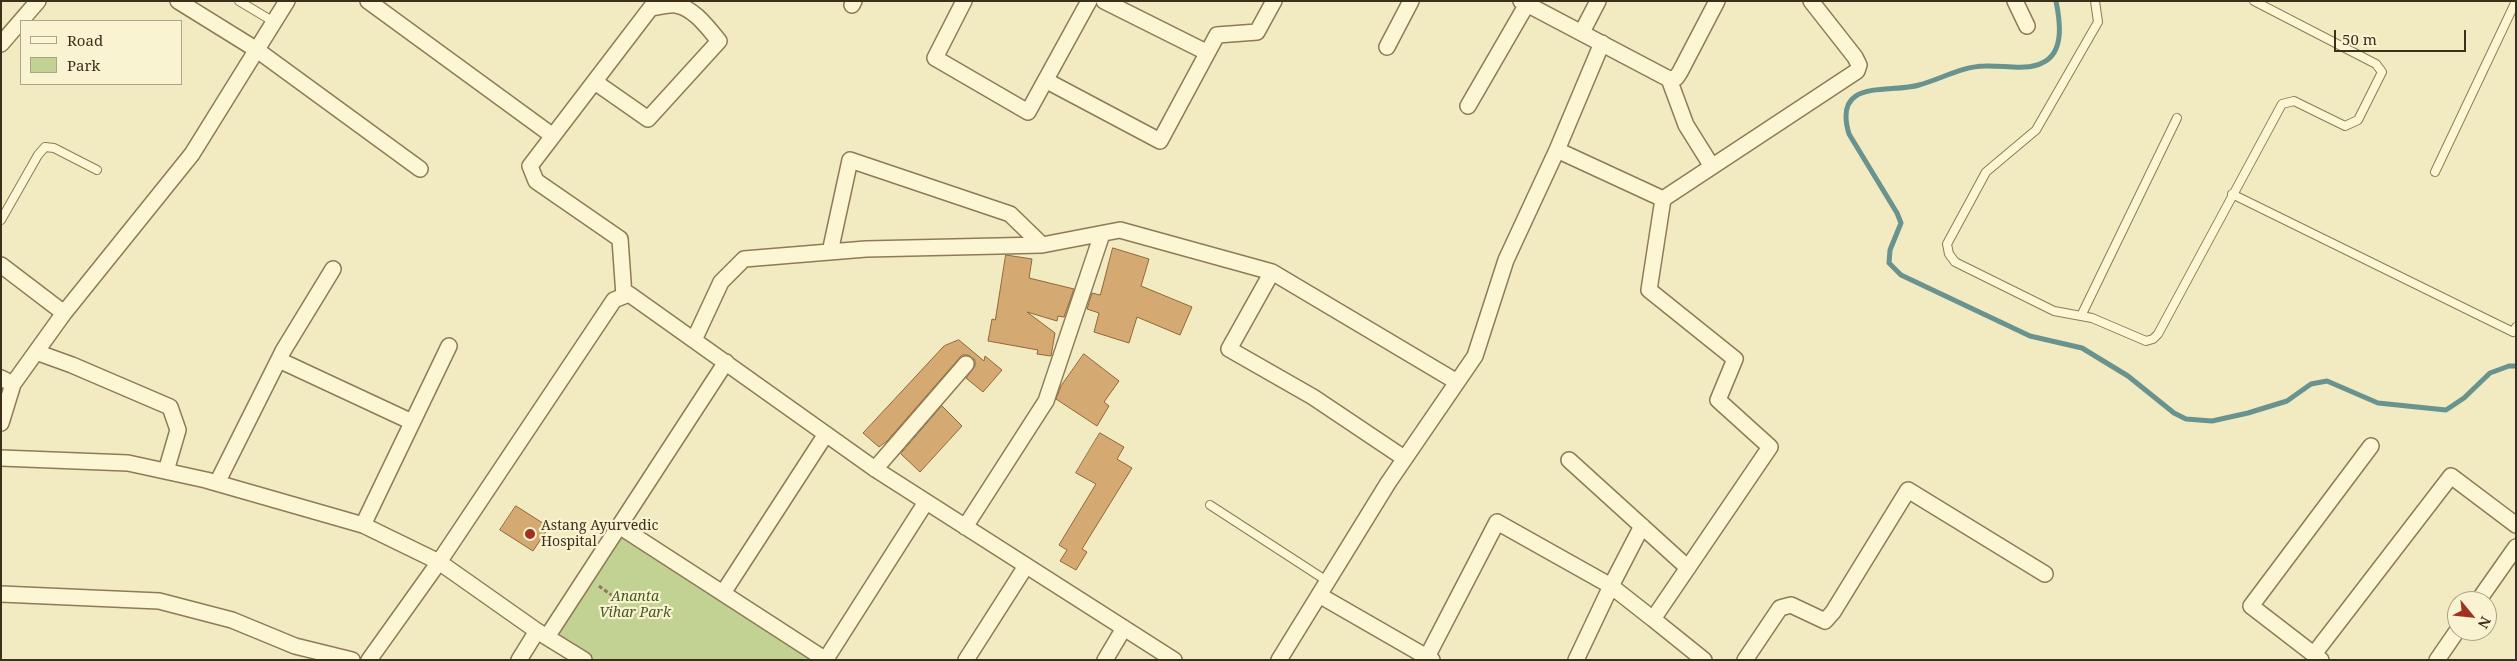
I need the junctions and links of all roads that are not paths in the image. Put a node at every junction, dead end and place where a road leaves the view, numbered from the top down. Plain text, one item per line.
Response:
1 (38, 1) edge
2 (178, 1) edge
3 (239, 1) edge
4 (287, 1) edge
5 (368, 1) edge
6 (964, 1) edge
7 (1089, 1) edge
8 (1104, 1) edge
9 (1274, 1) edge
10 (1411, 1) edge
11 (1598, 1) edge
12 (1717, 1) edge
13 (1811, 1) edge
14 (2015, 1) edge
15 (2095, 1) edge
16 (2254, 1) edge
17 (2516, 1) edge
18 (1524, 3) edge
19 (654, 5) edge
20 (22, 20) edge
21 (20, 22) edge
22 (274, 22) junction
23 (2027, 26) dead end
24 (1582, 32) junction
25 (1602, 43) junction
26 (1, 44) edge
27 (1387, 47) dead end
28 (257, 50) junction
29 (1206, 52) junction
30 (1669, 79) junction
31 (1046, 81) junction
32 (595, 82) junction
33 (1468, 106) dead end
34 (2177, 118) dead end
35 (553, 136) junction
36 (1557, 150) junction
37 (1711, 165) junction
38 (420, 169) dead end
39 (97, 170) dead end
40 (2435, 172) dead end
41 (2232, 194) junction
42 (1663, 199) junction
43 (1, 220) edge
44 (1102, 234) junction
45 (1042, 245) junction
46 (830, 252) junction
47 (1, 265) edge
48 (333, 269) dead end
49 (1272, 272) junction
50 (624, 296) junction
51 (64, 313) junction
52 (2081, 316) junction
53 (2516, 327) edge
54 (694, 340) junction
55 (449, 346) dead end
56 (36, 352) junction
57 (279, 360) junction
58 (726, 362) junction
59 (966, 364) dead end
60 (7, 381) edge
61 (1457, 382) junction
62 (412, 422) junction
63 (1, 423) edge
64 (826, 434) junction
65 (2371, 446) dead end
66 (1, 458) edge
67 (1404, 458) junction
68 (1569, 460) dead end
69 (875, 469) junction
70 (166, 471) junction
71 (217, 483) junction
72 (926, 502) junction
73 (1210, 505) dead end
74 (363, 525) junction
75 (2516, 525) edge
76 (619, 526) junction
77 (1642, 526) junction
78 (965, 527) junction
79 (2516, 547) edge
80 (439, 562) junction
81 (1026, 566) junction
82 (1688, 568) junction
83 (2045, 574) dead end
84 (1327, 581) junction
85 (1611, 586) junction
86 (2485, 591) edge
87 (723, 593) junction
88 (1, 594) edge
89 (1319, 595) junction
90 (1653, 619) junction
91 (1124, 628) junction
92 (542, 634) junction
93 (2450, 641) edge
94 (2318, 657) edge
95 (1429, 658) edge
96 (826, 659) edge
97 (352, 660) edge
98 (369, 660) edge
99 (519, 660) edge
100 (584, 660) edge
101 (966, 660) edge
102 (1105, 660) edge
103 (1174, 660) edge
104 (1278, 660) edge
105 (1576, 660) edge
106 (1704, 660) edge
107 (1745, 660) edge
108 (2436, 660) edge

1 - 20 street
2 - 28 street
3 - 22 lane
4 - 22 street
5 - 35 street
6 - 31 street
7 - 31 street
8 - 29 street
9 - 29 street
10 - 27 street
11 - 24 street
12 - 30 street
13 - 37 street
14 - 23 street
15 - 52 lane
16 - 41 lane
17 - 40 lane
18 - 24 street
18 - 33 street
19 - 32 street
19 - 32 street
21 - 26 street
22 - 28 street
24 - 25 street
25 - 30 street
25 - 36 street
28 - 38 street
28 - 51 street
29 - 31 street
30 - 37 street
32 - 35 street
34 - 52 lane
35 - 50 street
36 - 42 street
36 - 61 street
37 - 42 street
39 - 43 lane
41 - 52 lane
41 - 53 lane
42 - 82 street
44 - 45 street
44 - 49 street
44 - 78 street
45 - 46 street
45 - 46 street
46 - 54 street
47 - 51 street
48 - 57 street
49 - 61 street
49 - 67 street
50 - 54 street
50 - 80 street
51 - 56 street
54 - 58 street
55 - 62 street
56 - 60 street
56 - 70 street
57 - 62 street
57 - 71 street
58 - 64 street
58 - 76 street
59 - 69 street
60 - 63 street
61 - 67 street
62 - 74 street
64 - 69 street
64 - 87 street
65 - 94 street
66 - 70 street
67 - 84 street
68 - 77 street
69 - 72 street
70 - 71 street
71 - 74 street
72 - 78 street
72 - 96 street
73 - 84 lane
74 - 80 street
75 - 94 street
76 - 87 street
76 - 92 street
77 - 82 street
77 - 85 street
78 - 81 street
79 - 86 street
80 - 92 street
80 - 98 street
81 - 91 street
81 - 101 street
82 - 90 street
83 - 107 street
84 - 89 street
85 - 90 street
85 - 95 street
85 - 105 street
87 - 96 street
88 - 97 street
89 - 95 street
89 - 104 street
90 - 106 street
91 - 102 street
91 - 103 street
92 - 99 street
92 - 100 street
93 - 108 street

